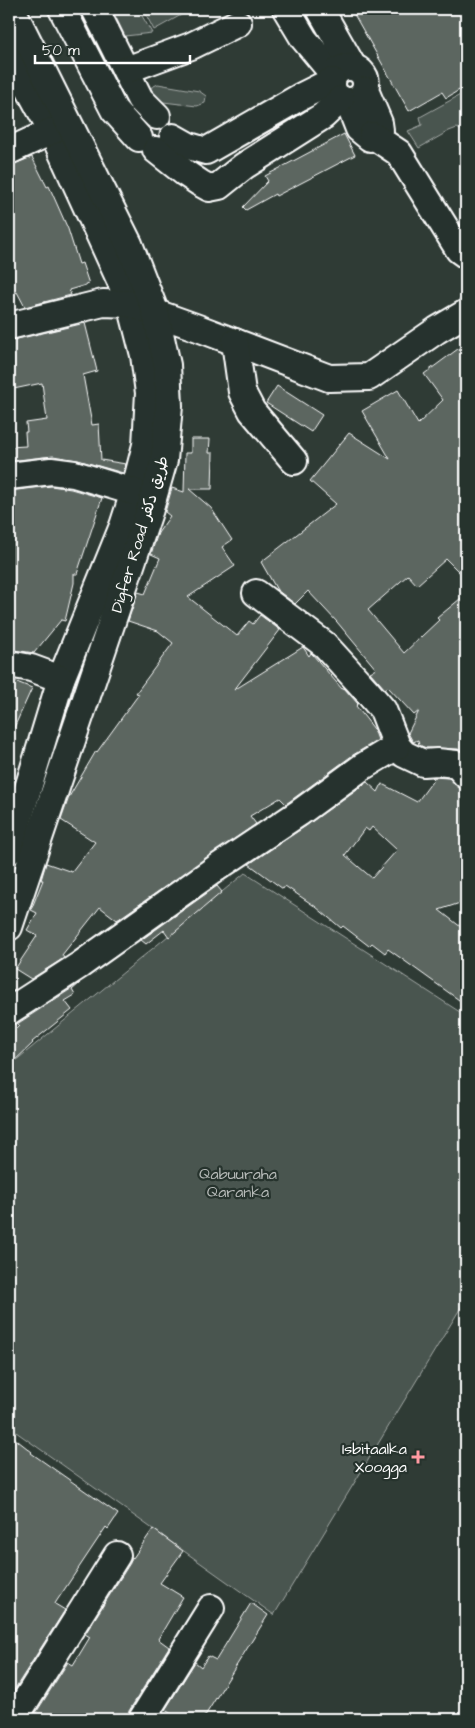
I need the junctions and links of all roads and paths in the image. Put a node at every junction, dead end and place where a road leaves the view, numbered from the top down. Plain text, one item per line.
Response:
1 (12, 9) edge
2 (62, 9) edge
3 (95, 9) edge
4 (286, 9) edge
5 (320, 9) edge
6 (238, 23) dead end
7 (9, 52) edge
8 (126, 70) junction
9 (346, 86) junction
10 (52, 132) junction
11 (156, 142) junction
12 (9, 152) edge
13 (466, 256) edge
14 (143, 308) junction
15 (466, 313) edge
16 (9, 326) edge
17 (235, 342) junction
18 (294, 461) dead end
19 (9, 476) edge
20 (134, 492) junction
21 (256, 593) dead end
22 (9, 664) edge
23 (61, 679) junction
24 (397, 746) junction
25 (463, 766) edge
26 (9, 851) edge
27 (9, 927) edge
28 (9, 1011) edge
29 (117, 1556) dead end
30 (211, 1608) dead end
31 (14, 1719) edge
32 (142, 1719) edge

1 - 14 street, Digfer Road طريق دكفر
2 - 11 street
3 - 8 street
4 - 9 street
5 - 9 street
6 - 8 street
7 - 10 street, Digfer Road طريق دكفر
8 - 11 street
9 - 11 street
9 - 11 street
9 - 13 street
10 - 12 street
10 - 14 street, Digfer Road طريق دكفر
14 - 16 street
14 - 17 street
14 - 20 street, Digfer Road طريق دكفر
14 - 27 street, Digfer Road طريق دكفر
15 - 17 street
17 - 18 street
19 - 20 street
20 - 23 street, Digfer Road طريق دكفر
21 - 24 street
22 - 23 street
23 - 26 street, Digfer Road طريق دكفر
24 - 25 street
24 - 28 street
29 - 31 street
30 - 32 street

